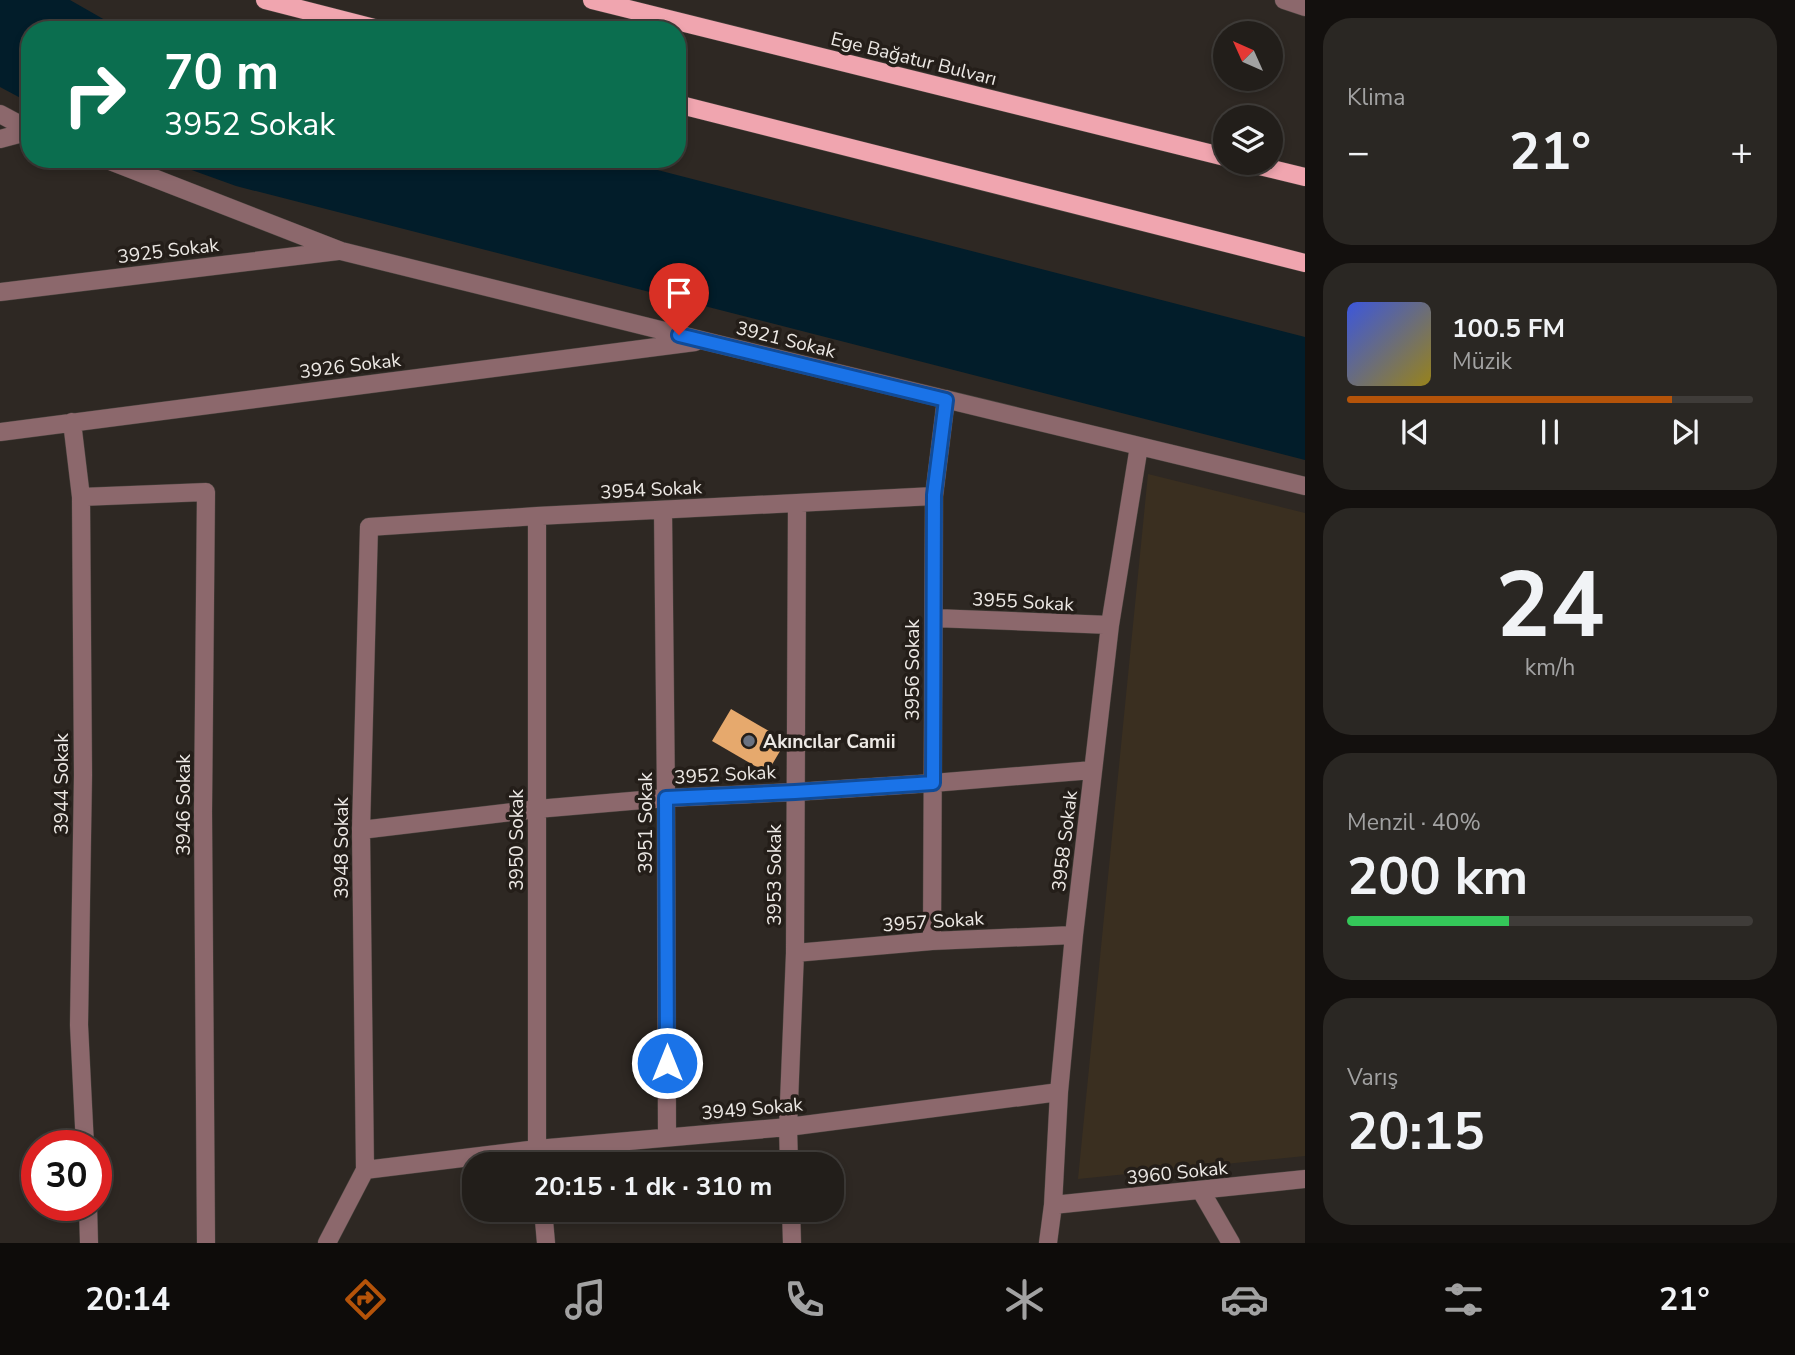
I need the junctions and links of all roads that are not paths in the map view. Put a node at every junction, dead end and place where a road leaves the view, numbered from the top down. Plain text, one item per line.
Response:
1 (265, 0) edge
2 (592, 0) edge
3 (1284, 0) edge
4 (639, 5) edge
5 (1305, 7) edge
6 (347, 21) edge
7 (686, 106) edge
8 (0, 114) edge
9 (21, 126) edge
10 (21, 133) edge
11 (0, 139) edge
12 (1213, 154) edge
13 (128, 168) edge
14 (1283, 172) edge
15 (1305, 177) edge
16 (341, 251) junction
17 (1305, 263) edge
18 (0, 292) edge
19 (705, 341) junction
20 (946, 400) junction
21 (72, 422) junction
22 (0, 432) edge
23 (1139, 446) junction
24 (1305, 486) edge
25 (934, 495) junction
26 (81, 497) junction
27 (797, 503) junction
28 (663, 510) junction
29 (537, 516) junction
30 (369, 527) joint
31 (934, 618) junction
32 (1110, 625) junction
33 (1093, 770) junction
34 (933, 783) junction
35 (795, 792) junction
36 (666, 798) junction
37 (537, 809) junction
38 (360, 830) junction
39 (1074, 935) junction
40 (932, 941) junction
41 (795, 953) junction
42 (1059, 1092) junction
43 (788, 1126) junction
44 (84, 1130) edge
45 (667, 1137) junction
46 (538, 1152) edge
47 (565, 1152) edge
48 (789, 1152) edge
49 (462, 1162) edge
50 (365, 1170) junction
51 (1305, 1179) edge
52 (1200, 1191) junction
53 (1053, 1205) junction
54 (88, 1221) edge
55 (544, 1222) edge
56 (791, 1222) edge
57 (89, 1243) edge
58 (205, 1243) edge
59 (327, 1243) edge
60 (546, 1243) edge
61 (792, 1243) edge
62 (1048, 1243) edge
63 (1231, 1243) edge

1 - 6 main road
2 - 4 main road, Ege Bağatur Bulvarı
3 - 5 street
4 - 12 main road, Ege Bağatur Bulvarı
7 - 17 main road
8 - 9 street
10 - 11 street
13 - 16 street, 3921 Sokak
14 - 15 main road
16 - 18 street, 3925 Sokak
16 - 19 street, 3921 Sokak
19 - 20 street, 3921 Sokak
19 - 21 street, 3926 Sokak
20 - 23 street, 3921 Sokak
20 - 25 street, 3956 Sokak
21 - 22 street, 3926 Sokak
21 - 26 street, 3944 Sokak
23 - 24 street, 3921 Sokak
23 - 32 street, 3958 Sokak
25 - 27 street, 3954 Sokak
25 - 31 street, 3956 Sokak
26 - 44 street, 3944 Sokak
26 - 58 street, 3946 Sokak
27 - 28 street, 3954 Sokak
27 - 35 street, 3953 Sokak
28 - 29 street, 3954 Sokak
28 - 36 street, 3951 Sokak
29 - 30 street, 3954 Sokak
29 - 37 street, 3950 Sokak
30 - 38 street, 3948 Sokak
31 - 32 street, 3955 Sokak
31 - 34 street, 3956 Sokak
32 - 33 street, 3958 Sokak
33 - 34 street, 3952 Sokak
33 - 39 street, 3958 Sokak
34 - 35 street, 3952 Sokak
34 - 40 street, 3956 Sokak
35 - 36 street, 3952 Sokak
35 - 41 street, 3953 Sokak
36 - 37 street, 3952 Sokak
36 - 45 street, 3951 Sokak
37 - 38 street, 3952 Sokak
37 - 46 street, 3950 Sokak
38 - 50 street, 3948 Sokak
39 - 40 street, 3957 Sokak
39 - 42 street, 3958 Sokak
40 - 41 street, 3957 Sokak
41 - 43 street, 3953 Sokak
42 - 43 street, 3949 Sokak
42 - 53 street, 3958 Sokak
43 - 45 street, 3949 Sokak
43 - 48 street, 3953 Sokak
45 - 47 street, 3949 Sokak
49 - 50 street, 3949 Sokak
50 - 59 street
51 - 52 street, 3960 Sokak
52 - 53 street, 3960 Sokak
52 - 63 street
53 - 62 street, 3958 Sokak
54 - 57 street
55 - 60 street
56 - 61 street

